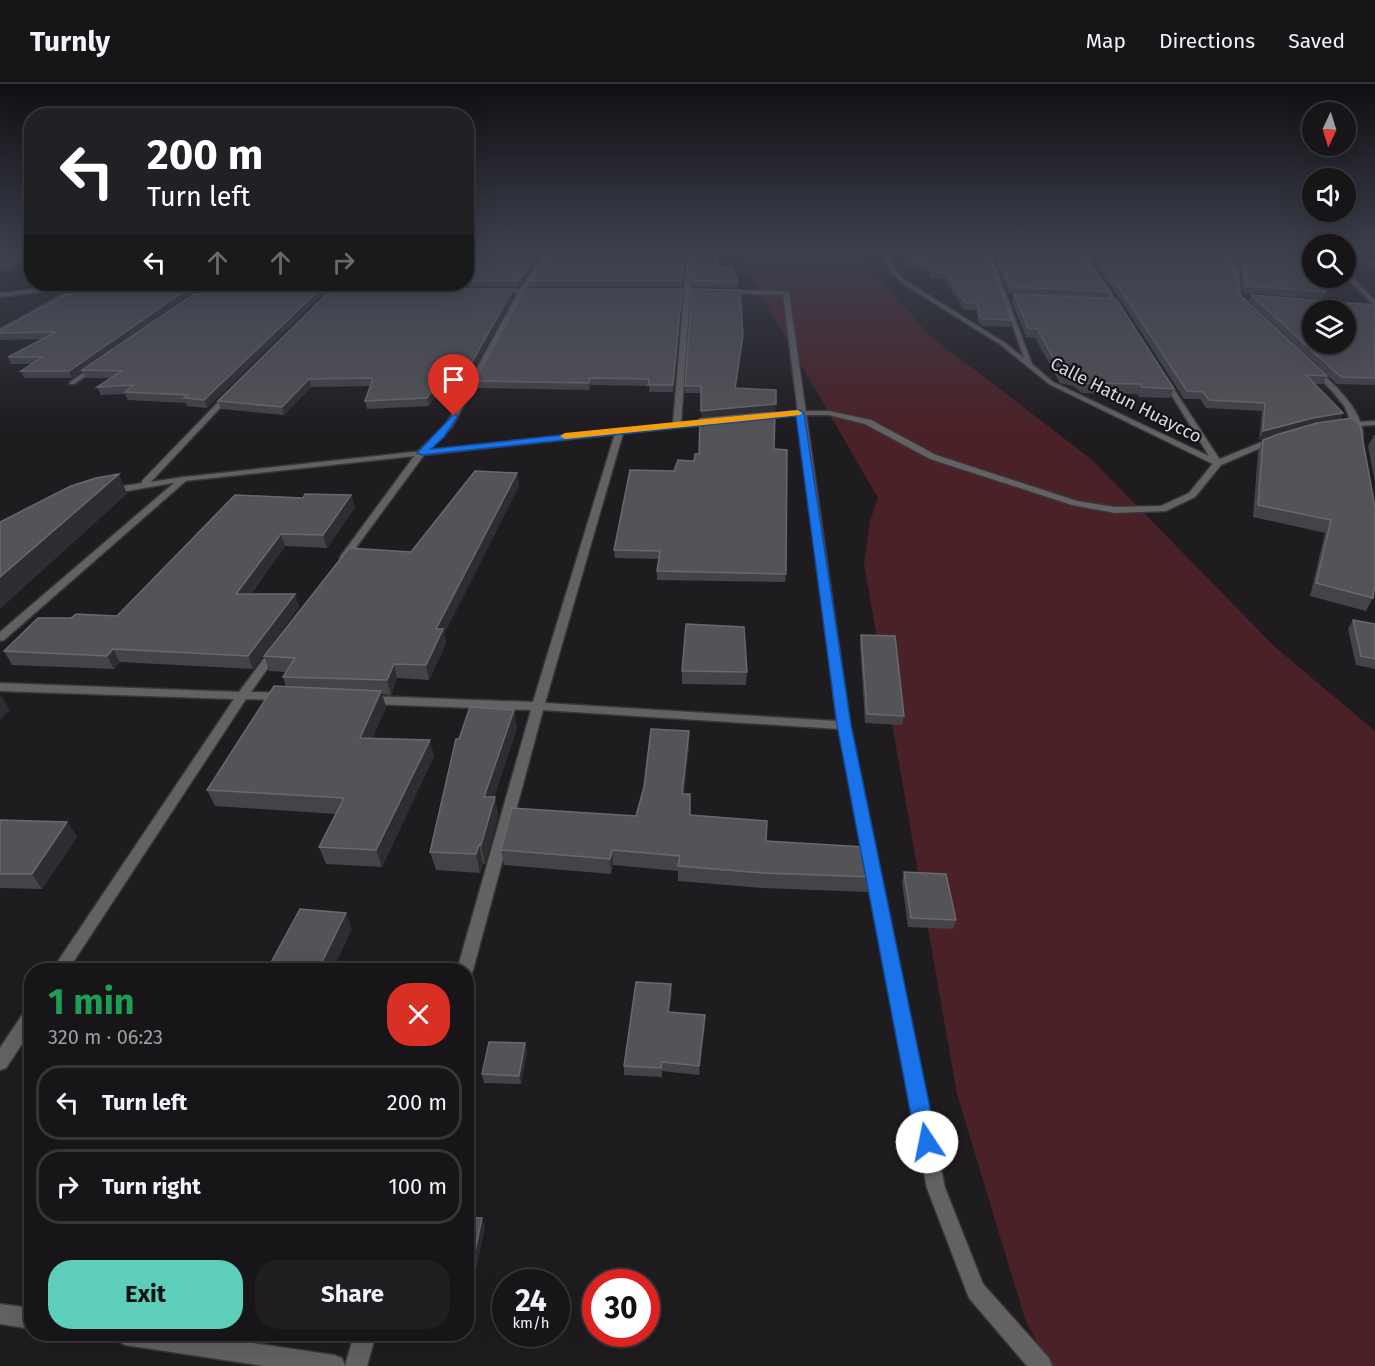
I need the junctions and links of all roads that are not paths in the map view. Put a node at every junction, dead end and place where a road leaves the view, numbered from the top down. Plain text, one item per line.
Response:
1 (37, 312) edge
2 (511, 312) edge
3 (686, 312) edge
4 (788, 312) edge
5 (952, 312) edge
6 (1009, 312) edge
7 (1123, 312) edge
8 (1130, 323) edge
9 (0, 332) edge
10 (100, 363) edge
11 (1310, 365) edge
12 (1031, 367) junction
13 (1161, 373) edge
14 (72, 383) dead end
15 (234, 389) edge
16 (800, 413) junction
17 (744, 418) edge
18 (722, 420) edge
19 (1358, 423) junction
20 (1375, 423) edge
21 (677, 424) junction
22 (1329, 427) edge
23 (620, 430) junction
24 (1290, 436) edge
25 (1362, 444) edge
26 (422, 453) junction
27 (1218, 463) junction
28 (184, 478) junction
29 (145, 483) junction
30 (101, 492) edge
31 (339, 564) edge
32 (0, 638) edge
33 (284, 639) edge
34 (0, 687) edge
35 (243, 695) junction
36 (290, 697) edge
37 (361, 699) edge
38 (538, 706) junction
39 (844, 725) junction
40 (65, 963) edge
41 (467, 963) edge
42 (24, 1026) edge
43 (0, 1062) edge
44 (0, 1314) edge
45 (24, 1318) edge
46 (171, 1341) edge
47 (363, 1341) edge
48 (334, 1366) edge
49 (356, 1366) edge
50 (1041, 1366) edge

1 - 9 street
2 - 26 street
3 - 21 street
4 - 16 street
5 - 12 street, Calle Hatun Huaycco
6 - 12 street
7 - 8 street
10 - 14 street
11 - 19 street
12 - 27 street, Calle Hatun Huaycco
13 - 27 street
15 - 29 street
16 - 17 street
16 - 27 street
16 - 39 street
18 - 21 street
19 - 20 street
19 - 22 street
19 - 25 street
21 - 23 street
23 - 26 street
23 - 38 street
24 - 27 street
26 - 28 street
26 - 31 street
28 - 29 street
28 - 32 street
29 - 30 street
33 - 35 street
34 - 35 street
35 - 36 street
35 - 40 street
37 - 38 street
38 - 39 street
38 - 41 street
39 - 50 street
42 - 43 street
44 - 45 street
46 - 48 street
47 - 49 street

